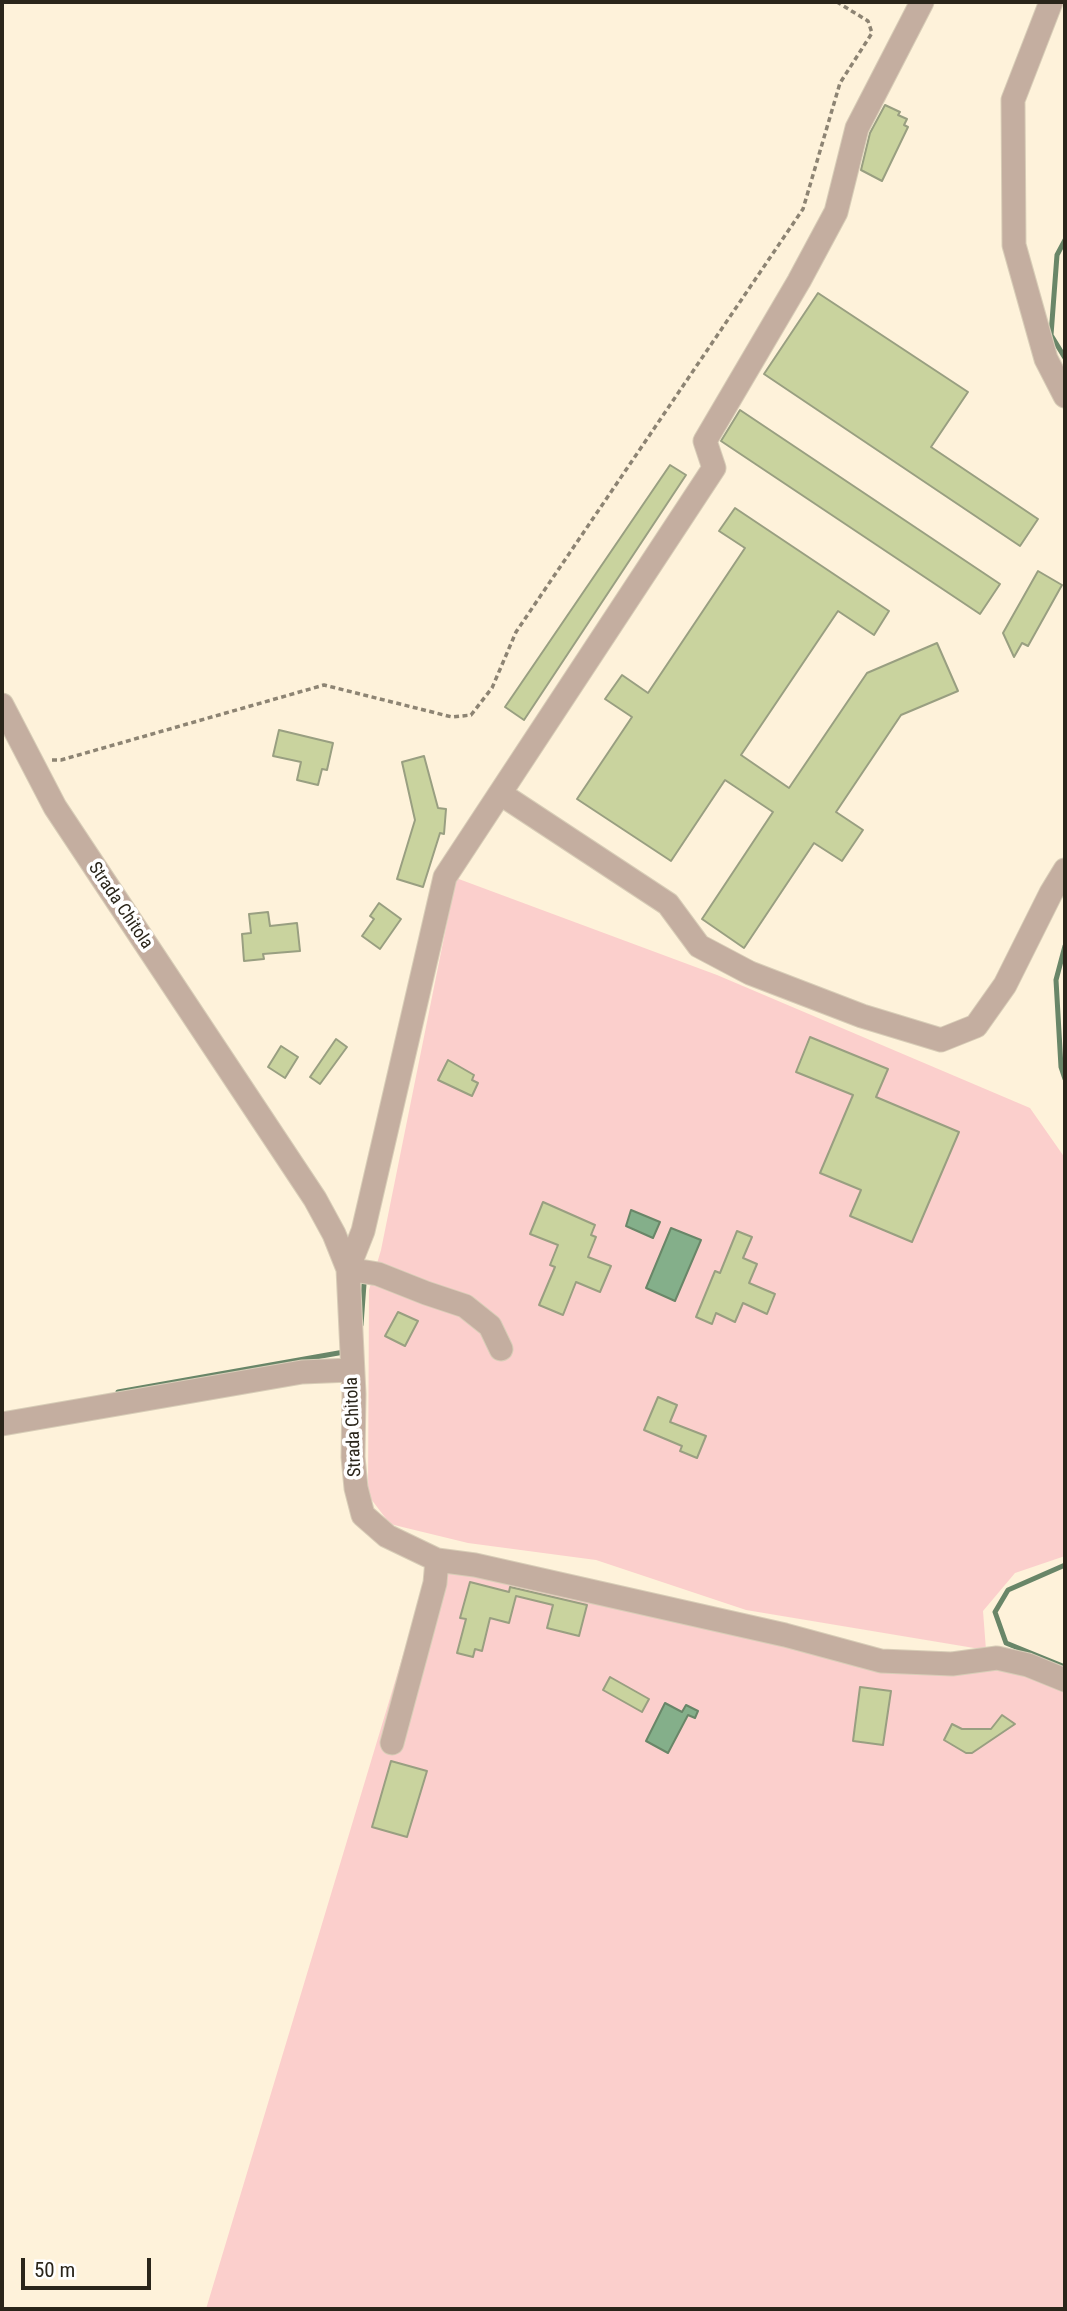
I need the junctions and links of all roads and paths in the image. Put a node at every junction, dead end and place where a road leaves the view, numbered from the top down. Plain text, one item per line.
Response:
1 (837, 2) edge
2 (922, 2) edge
3 (1051, 2) edge
4 (1065, 396) edge
5 (2, 705) edge
6 (29, 761) junction
7 (501, 794) junction
8 (1065, 870) edge
9 (348, 1269) junction
10 (501, 1349) dead end
11 (351, 1370) junction
12 (2, 1424) edge
13 (437, 1560) junction
14 (1065, 1680) edge
15 (392, 1743) dead end

1 - 6 path
2 - 7 street
3 - 4 street
5 - 6 street, Strada Chitola
6 - 9 street, Strada Chitola
7 - 8 street
7 - 9 street
9 - 10 street
9 - 11 street, Strada Chitola
11 - 12 street
11 - 13 street, Strada Chitola
13 - 14 street, Strada Chitola
13 - 15 street

